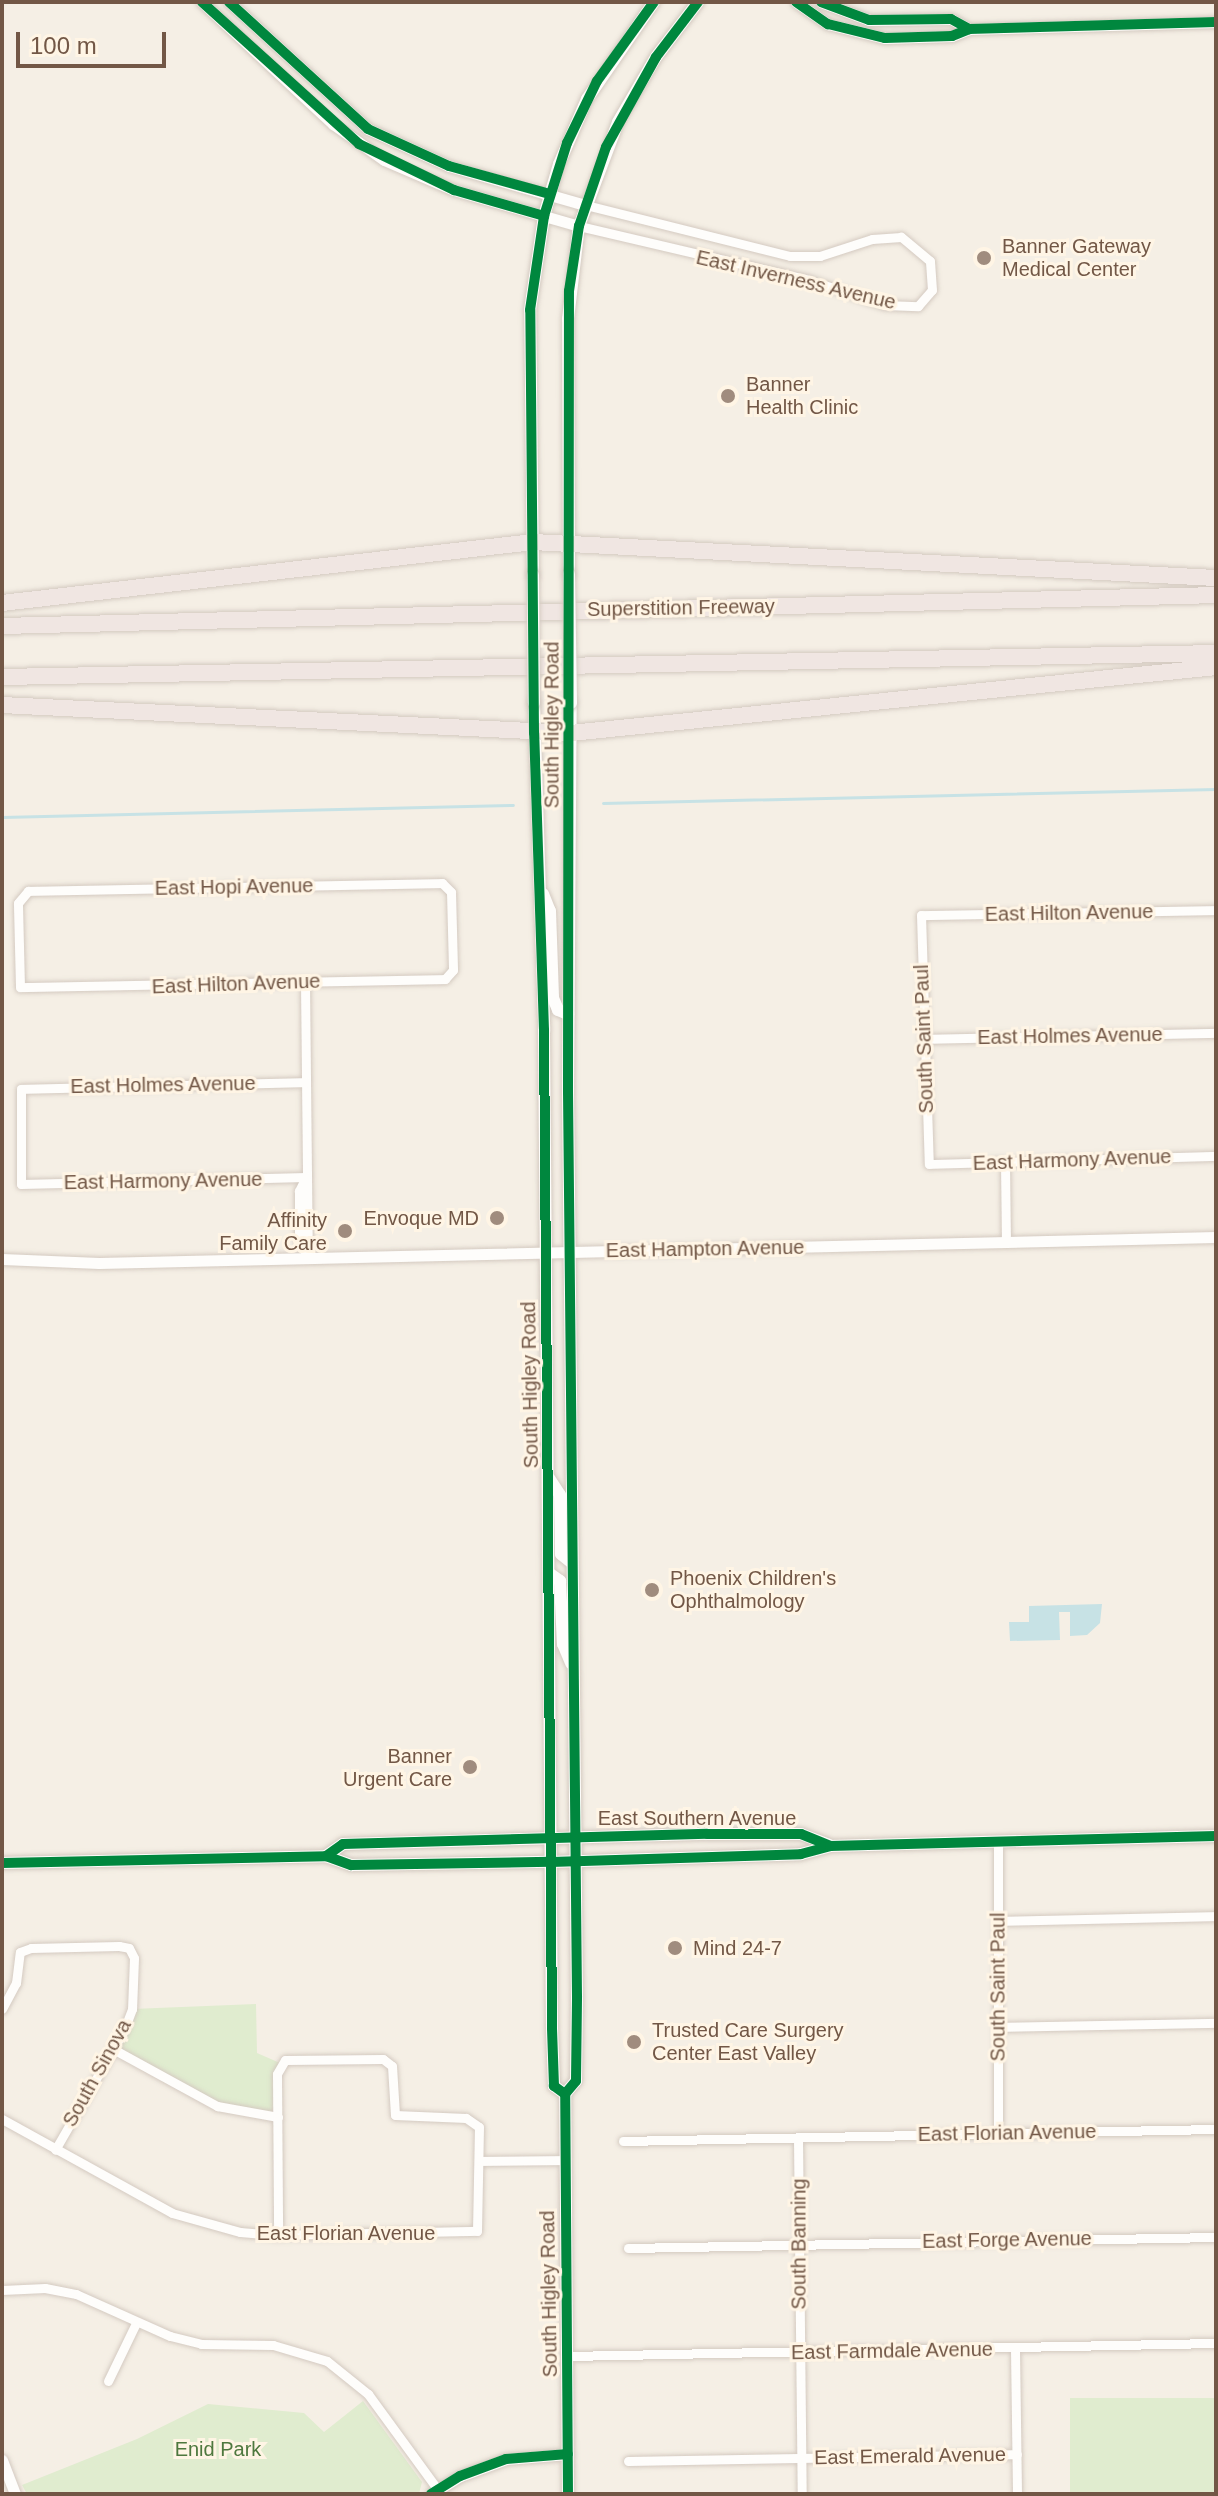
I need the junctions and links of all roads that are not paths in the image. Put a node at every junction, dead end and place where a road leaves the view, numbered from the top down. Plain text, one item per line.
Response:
1 (202, 2) edge
2 (229, 2) edge
3 (654, 2) edge
4 (698, 2) edge
5 (796, 2) edge
6 (821, 2) edge
7 (1216, 22) edge
8 (969, 29) junction
9 (321, 90) junction
10 (308, 102) junction
11 (550, 194) junction
12 (544, 216) junction
13 (582, 216) junction
14 (533, 542) junction
15 (570, 543) junction
16 (1216, 578) edge
17 (1216, 595) edge
18 (2, 603) edge
19 (2, 626) edge
20 (1216, 653) edge
21 (1216, 667) edge
22 (2, 677) edge
23 (2, 705) edge
24 (534, 733) junction
25 (571, 733) junction
26 (539, 884) junction
27 (1216, 910) edge
28 (921, 915) joint
29 (452, 975) joint
30 (305, 982) junction
31 (20, 987) joint
32 (568, 1014) junction
33 (1216, 1033) edge
34 (923, 1039) junction
35 (306, 1082) junction
36 (1216, 1156) edge
37 (1005, 1162) junction
38 (929, 1164) joint
39 (306, 1177) junction
40 (21, 1184) joint
41 (299, 1221) junction
42 (311, 1221) junction
43 (1216, 1237) edge
44 (1006, 1242) junction
45 (569, 1252) junction
46 (546, 1253) junction
47 (308, 1257) junction
48 (2, 1259) edge
49 (549, 1478) junction
50 (572, 1563) junction
51 (549, 1573) junction
52 (573, 1670) junction
53 (576, 1836) junction
54 (1216, 1836) edge
55 (550, 1837) junction
56 (998, 1841) junction
57 (830, 1846) junction
58 (326, 1856) junction
59 (576, 1861) junction
60 (551, 1862) junction
61 (2, 1863) edge
62 (1216, 1916) edge
63 (999, 1921) junction
64 (2, 2009) edge
65 (1216, 2023) edge
66 (998, 2027) junction
67 (113, 2049) junction
68 (565, 2094) junction
69 (278, 2117) junction
70 (2, 2119) edge
71 (1216, 2129) edge
72 (998, 2133) junction
73 (798, 2138) junction
74 (623, 2141) dead end
75 (55, 2150) junction
76 (566, 2160) junction
77 (480, 2161) junction
78 (278, 2235) junction
79 (1216, 2237) edge
80 (798, 2243) junction
81 (628, 2248) dead end
82 (2, 2290) edge
83 (136, 2323) junction
84 (1216, 2343) edge
85 (1015, 2349) junction
86 (799, 2353) junction
87 (568, 2356) junction
88 (108, 2381) dead end
89 (568, 2454) junction
90 (1017, 2454) junction
91 (803, 2458) junction
92 (628, 2461) dead end
93 (3, 2466) edge
94 (437, 2492) edge
95 (15, 2494) edge
96 (568, 2494) edge
97 (802, 2494) edge
98 (1017, 2494) edge

1 - 10 street, East Inverness Avenue
2 - 9 street, East Inverness Avenue
3 - 11 main road, South Higley Road
4 - 13 main road, South Higley Road
5 - 8 street
6 - 8 street
7 - 8 street
9 - 10 street
9 - 11 street, East Inverness Avenue
10 - 12 street, East Inverness Avenue
11 - 12 main road, South Higley Road
11 - 13 street, East Inverness Avenue
12 - 13 street, East Inverness Avenue
12 - 14 main road, South Higley Road
13 - 13 street, East Inverness Avenue
13 - 15 main road, South Higley Road
14 - 15 highway
14 - 18 highway
14 - 24 main road, South Higley Road, bridge
15 - 16 highway
15 - 25 main road, South Higley Road, bridge
17 - 19 highway, Superstition Freeway
20 - 22 highway
21 - 25 highway
23 - 24 highway
24 - 25 highway
24 - 26 main road, South Higley Road
25 - 32 main road, South Higley Road
26 - 32 main road
26 - 46 main road, South Higley Road
27 - 28 street, East Hilton Avenue
28 - 34 street, South Saint Paul
29 - 30 street, East Hilton Avenue
29 - 31 street, East Hopi Avenue
30 - 31 street, East Hilton Avenue
30 - 35 street
32 - 45 main road, South Higley Road
33 - 34 street, East Holmes Avenue
34 - 38 street, South Saint Paul
35 - 39 street
35 - 40 street, East Holmes Avenue
36 - 37 street, East Harmony Avenue
37 - 38 street, East Harmony Avenue
37 - 44 street
39 - 40 street, East Harmony Avenue
39 - 41 street
39 - 42 street
41 - 42 street
41 - 47 street
42 - 47 street
43 - 44 street, East Hampton Avenue
44 - 45 street, East Hampton Avenue
45 - 46 street, East Hampton Avenue
45 - 50 main road, South Higley Road
46 - 47 street, East Hampton Avenue
46 - 49 main road, South Higley Road
47 - 48 street, East Hampton Avenue
49 - 50 main road
49 - 51 main road, South Higley Road
50 - 52 main road, South Higley Road
51 - 52 main road
51 - 55 main road, South Higley Road
52 - 53 main road, South Higley Road
53 - 55 main road, East Southern Avenue
53 - 57 main road, East Southern Avenue
53 - 59 main road, South Higley Road
54 - 56 main road, East Southern Avenue
55 - 58 main road, East Southern Avenue
55 - 60 main road, South Higley Road
56 - 57 main road, East Southern Avenue
56 - 63 street, South Saint Paul
57 - 59 main road, East Southern Avenue
58 - 60 main road, East Southern Avenue
58 - 61 main road, East Southern Avenue
59 - 60 main road, East Southern Avenue
59 - 68 main road, South Higley Road
60 - 68 main road, South Higley Road
62 - 63 street
63 - 66 street, South Saint Paul
64 - 67 street, South Sinova
65 - 66 street
66 - 72 street, South Saint Paul
67 - 69 street
67 - 75 street, South Sinova
68 - 76 main road, South Higley Road
69 - 77 street
69 - 78 street
70 - 75 street, East Florian Avenue
71 - 72 street, East Florian Avenue
72 - 73 street, East Florian Avenue
73 - 74 street, East Florian Avenue
73 - 80 street, South Banning
75 - 78 street, East Florian Avenue
76 - 77 street
76 - 87 main road, South Higley Road
77 - 78 street, East Florian Avenue
79 - 80 street, East Forge Avenue
80 - 81 street, East Forge Avenue
80 - 86 street, South Banning
82 - 83 street
83 - 88 street
83 - 94 street
84 - 85 street, East Farmdale Avenue
85 - 86 street, East Farmdale Avenue
85 - 90 street
86 - 87 street, East Farmdale Avenue
86 - 91 street, South Banning
87 - 89 main road, South Higley Road
89 - 94 street
89 - 96 main road, South Higley Road
90 - 91 street, East Emerald Avenue
90 - 98 street
91 - 92 street, East Emerald Avenue
91 - 97 street, South Banning
93 - 95 street

